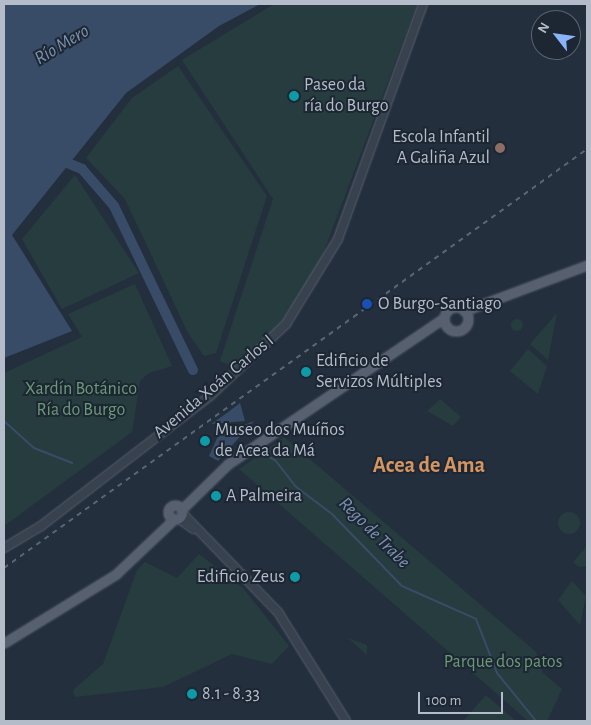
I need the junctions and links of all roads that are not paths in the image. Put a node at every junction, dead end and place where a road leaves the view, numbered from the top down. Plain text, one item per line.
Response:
1 (423, 4) edge
2 (586, 265) edge
3 (466, 315) junction
4 (444, 318) junction
5 (449, 329) junction
6 (416, 341) junction
7 (177, 513) junction
8 (4, 548) edge
9 (4, 643) edge
10 (346, 721) edge

1 - 8 street, Avenida Xoán Carlos I
2 - 3 main road
3 - 4 main road
3 - 5 main road
4 - 5 main road
4 - 6 main road
5 - 6 main road
6 - 7 main road
7 - 9 main road
7 - 10 street

